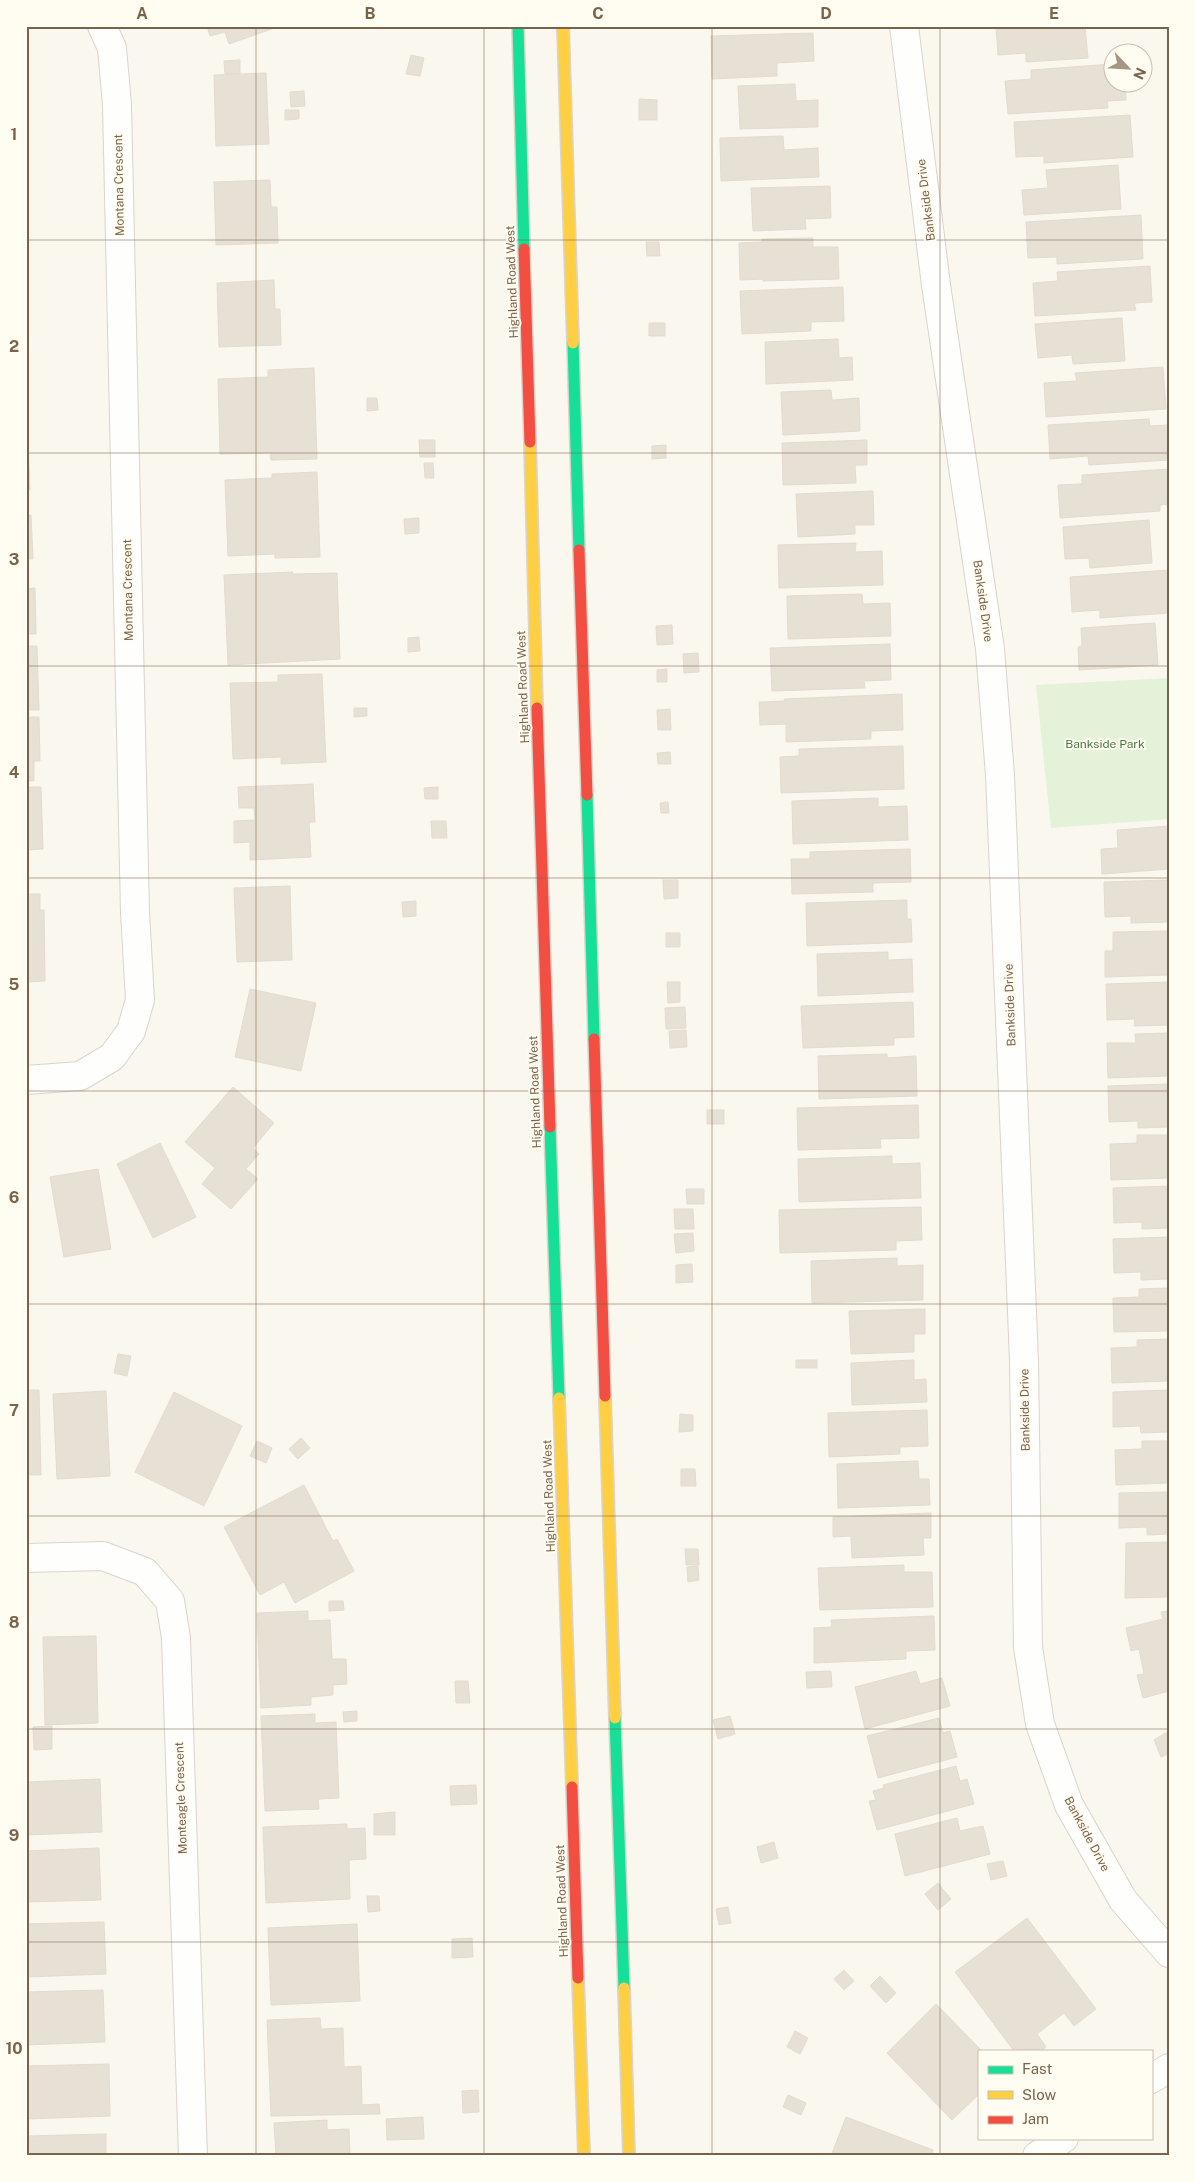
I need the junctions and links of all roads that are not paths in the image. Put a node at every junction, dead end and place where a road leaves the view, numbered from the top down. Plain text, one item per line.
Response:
1 (102, 26) edge
2 (518, 26) edge
3 (564, 26) edge
4 (904, 26) edge
5 (26, 1080) edge
6 (26, 1558) edge
7 (1169, 1953) edge
8 (1169, 2068) edge
9 (1152, 2079) edge
10 (1061, 2140) edge
11 (193, 2156) edge
12 (584, 2156) edge
13 (629, 2156) edge
14 (1037, 2156) edge

1 - 5 street, Montana Crescent
2 - 12 main road, Highland Road West
3 - 13 main road
4 - 7 street, Bankside Drive
6 - 11 street, Monteagle Crescent
8 - 9 street
10 - 14 street

